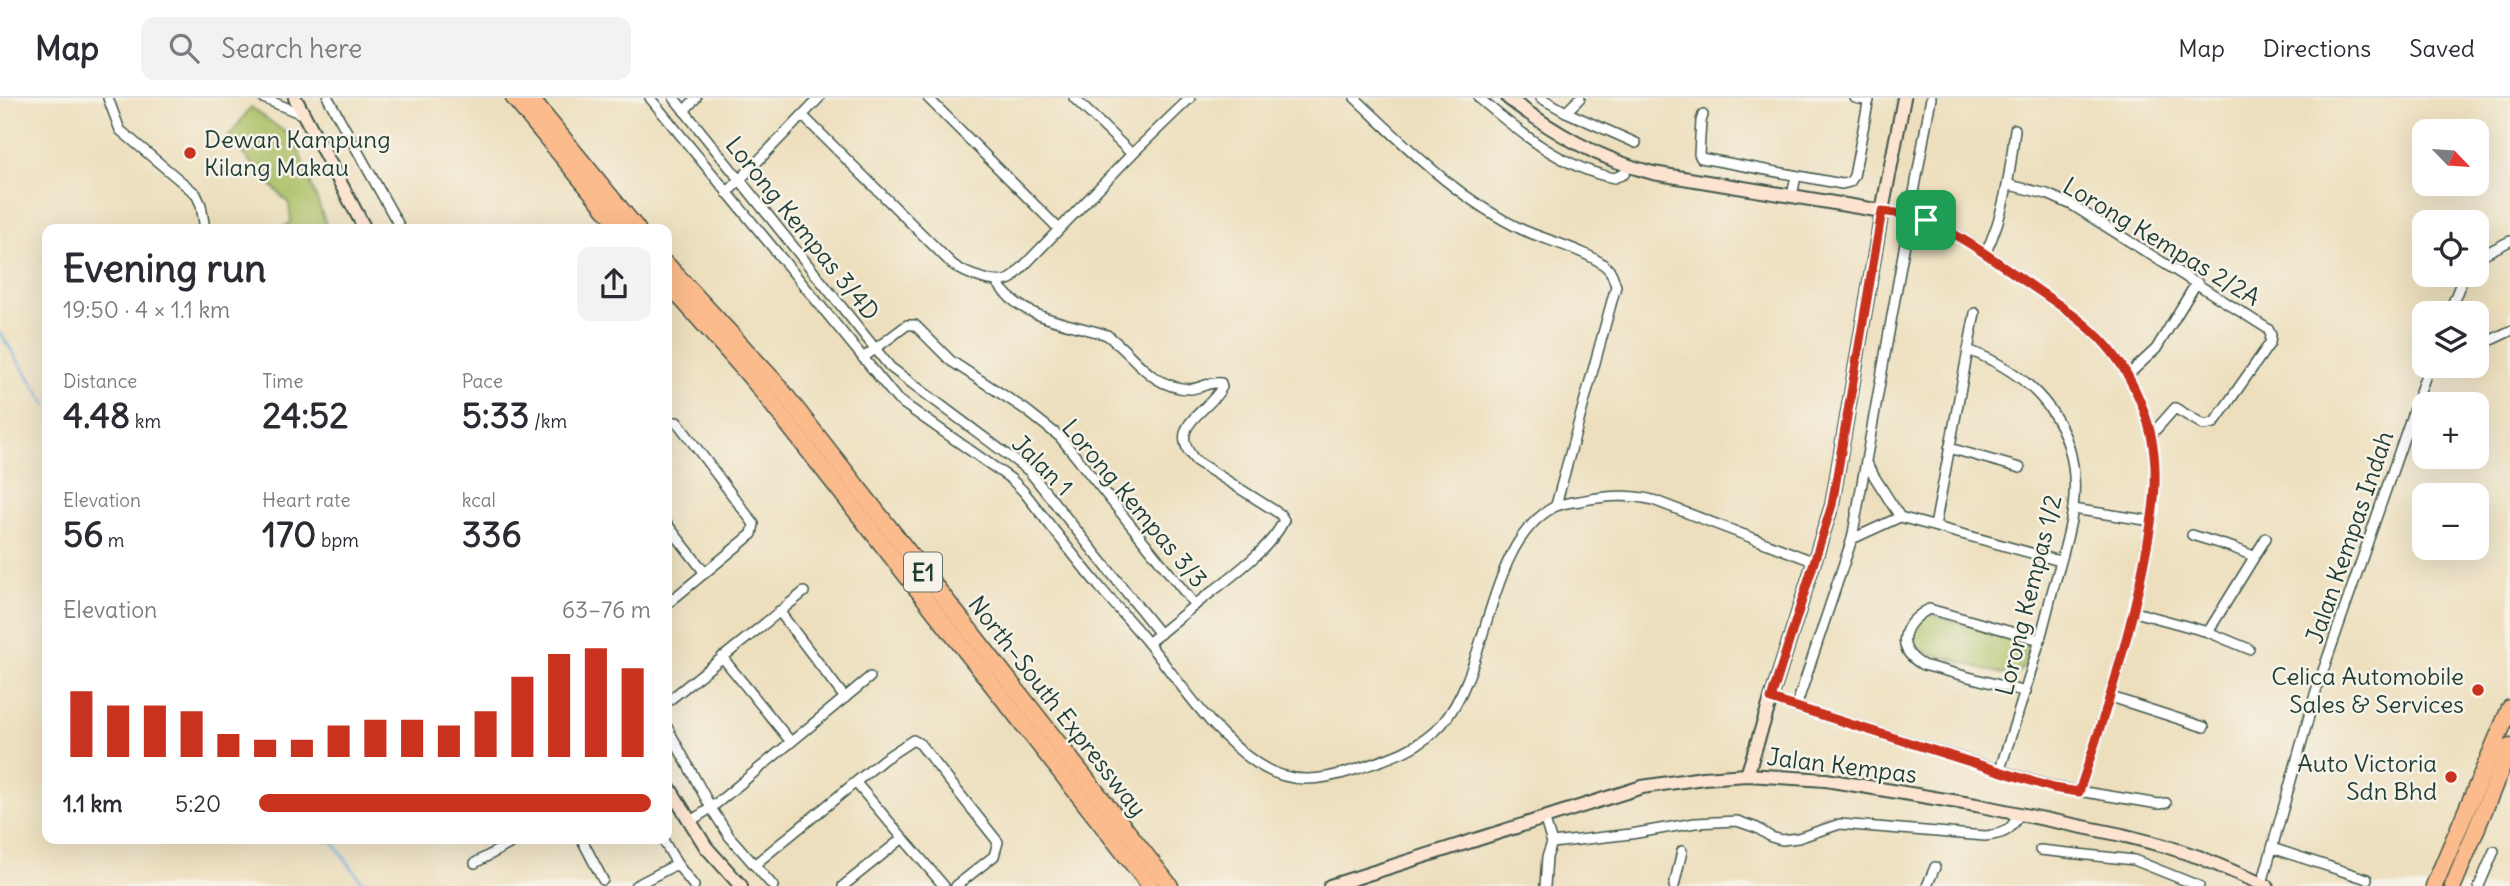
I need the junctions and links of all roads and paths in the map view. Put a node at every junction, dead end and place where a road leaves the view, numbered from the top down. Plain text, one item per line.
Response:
1 (108, 98) edge
2 (263, 98) edge
3 (295, 98) edge
4 (328, 98) edge
5 (514, 98) edge
6 (530, 98) edge
7 (650, 98) edge
8 (674, 98) edge
9 (696, 98) edge
10 (820, 98) edge
11 (928, 98) edge
12 (1074, 98) edge
13 (1190, 98) edge
14 (1354, 98) edge
15 (1479, 98) edge
16 (1508, 98) edge
17 (1541, 98) edge
18 (1580, 98) edge
19 (1855, 98) edge
20 (1904, 98) edge
21 (1931, 98) edge
22 (1869, 99) edge
23 (684, 111) junction
24 (1566, 112) junction
25 (304, 115) junction
26 (1703, 115) dead end
27 (803, 116) junction
28 (2015, 129) dead end
29 (1636, 143) dead end
30 (1132, 154) junction
31 (1628, 167) junction
32 (1796, 176) junction
33 (740, 180) junction
34 (2009, 185) junction
35 (727, 193) junction
36 (1792, 196) junction
37 (1882, 211) junction
38 (1911, 216) junction
39 (204, 224) edge
40 (362, 224) edge
41 (398, 224) edge
42 (618, 224) edge
43 (632, 224) edge
44 (1059, 229) junction
45 (2510, 242) edge
46 (2489, 252) edge
47 (1985, 254) junction
48 (672, 270) edge
49 (997, 282) junction
50 (2197, 282) junction
51 (672, 288) edge
52 (1975, 313) dead end
53 (2510, 331) edge
54 (2489, 341) edge
55 (876, 348) junction
56 (1968, 350) junction
57 (863, 358) junction
58 (2128, 375) junction
59 (2425, 378) edge
60 (672, 421) edge
61 (2151, 435) junction
62 (1950, 447) junction
63 (1867, 465) junction
64 (2020, 468) dead end
65 (1556, 505) junction
66 (2073, 509) junction
67 (1900, 517) junction
68 (2152, 522) junction
69 (1935, 526) junction
70 (672, 530) edge
71 (2192, 535) dead end
72 (2266, 538) dead end
73 (1852, 539) junction
74 (2253, 556) junction
75 (2060, 561) junction
76 (1815, 562) junction
77 (705, 573) junction
78 (804, 592) dead end
79 (672, 600) edge
80 (1195, 605) junction
81 (779, 611) junction
82 (2135, 612) junction
83 (2208, 632) junction
84 (1160, 634) junction
85 (2040, 640) junction
86 (1148, 643) junction
87 (2249, 649) dead end
88 (722, 657) junction
89 (870, 677) dead end
90 (2026, 692) junction
91 (2111, 697) junction
92 (672, 698) edge
93 (845, 698) junction
94 (1771, 699) junction
95 (1796, 706) junction
96 (2510, 708) edge
97 (2204, 727) dead end
98 (672, 736) edge
99 (790, 742) junction
100 (2510, 747) edge
101 (2000, 769) junction
102 (1747, 775) junction
103 (856, 783) junction
104 (2079, 792) junction
105 (672, 793) edge
106 (2166, 803) dead end
107 (711, 808) junction
108 (2019, 814) junction
109 (1544, 817) junction
110 (689, 822) junction
111 (903, 838) junction
112 (1552, 843) junction
113 (509, 844) edge
114 (583, 844) edge
115 (666, 844) edge
116 (2272, 848) junction
117 (2040, 850) dead end
118 (1682, 851) dead end
119 (2494, 851) dead end
120 (475, 863) dead end
121 (677, 863) junction
122 (754, 866) junction
123 (1935, 867) dead end
124 (2367, 879) dead end
125 (603, 880) dead end
126 (2265, 885) edge
127 (635, 886) edge
128 (694, 886) edge
129 (741, 886) edge
130 (773, 886) edge
131 (843, 886) edge
132 (944, 886) edge
133 (956, 886) edge
134 (1150, 886) edge
135 (1170, 886) edge
136 (1331, 886) edge
137 (1545, 886) edge
138 (1674, 886) edge
139 (1927, 886) edge
140 (2199, 886) edge
141 (2434, 886) edge
142 (2453, 886) edge
143 (2479, 886) edge

1 - 39 street
2 - 25 street
3 - 25 main road
4 - 41 street
5 - 42 highway
6 - 43 highway
7 - 35 street
8 - 23 street, Lorong Kempas 3/4D
9 - 23 street
10 - 27 street
11 - 44 street
12 - 30 street
13 - 30 street
14 - 65 street
15 - 31 street
16 - 31 main road
17 - 24 street
18 - 24 street
19 - 22 street
20 - 37 main road
21 - 38 street
22 - 32 street
23 - 33 street, Lorong Kempas 3/4D
24 - 29 street
25 - 40 main road
26 - 32 street
27 - 33 street
27 - 49 street
28 - 34 street
30 - 44 street
31 - 36 main road
32 - 36 street
33 - 35 street
33 - 55 street, Lorong Kempas 3/4D
34 - 47 street
34 - 50 street, Lorong Kempas 2/2A
35 - 57 street
36 - 37 main road
37 - 38 street
37 - 76 main road
38 - 47 street
38 - 63 street
44 - 49 street
45 - 46 street
47 - 58 street
48 - 135 highway, North–South Expressway / E1
49 - 80 street
50 - 58 street
50 - 61 street, Lorong Kempas 2/2A
51 - 134 highway, North–South Expressway / E1
52 - 56 street
53 - 54 street
55 - 57 street, Lorong Kempas 3/3
55 - 80 street, Lorong Kempas 3/3
55 - 84 street, Jalan 1
56 - 62 street
56 - 66 street, Lorong Kempas 1/2
57 - 86 street
58 - 61 street
59 - 116 street, Jalan Kempas Indah
60 - 77 street
61 - 68 street
62 - 64 street
62 - 69 street
63 - 67 street
63 - 73 street
65 - 76 street
65 - 86 street
66 - 68 street
66 - 75 street, Lorong Kempas 1/2
67 - 69 street
67 - 73 street
68 - 82 street
69 - 75 street
70 - 77 street
71 - 74 street
72 - 74 street
73 - 95 street
74 - 83 street
75 - 85 street, Lorong Kempas 1/2
76 - 94 main road
77 - 79 street
78 - 81 street
80 - 84 street, Lorong Kempas 3/3
81 - 88 street
81 - 93 street
82 - 83 street
82 - 91 street
83 - 87 street
84 - 86 street, Lorong Kempas 3/3
85 - 90 street, Lorong Kempas 1/2
85 - 90 street
88 - 92 street
88 - 99 street
89 - 93 street
90 - 101 street, Lorong Kempas 1/2
91 - 97 street
91 - 104 street
93 - 99 street
94 - 95 street
94 - 102 main road
95 - 101 street
96 - 141 highway
98 - 107 street
99 - 107 street
100 - 142 highway
101 - 104 street
102 - 108 main road, Jalan Kempas
102 - 109 main road, Jalan Kempas
103 - 111 street
103 - 122 street
103 - 133 street
104 - 106 street
105 - 110 main road
107 - 110 street
107 - 122 street
108 - 112 street
108 - 126 main road, Jalan Kempas
109 - 112 street
109 - 136 main road, Jalan Kempas
110 - 129 main road
111 - 131 street
111 - 132 street
112 - 137 street
113 - 120 street
114 - 125 street
115 - 121 street
116 - 124 street
116 - 126 street, Jalan Kempas Indah
117 - 140 street
118 - 138 street
119 - 143 street
121 - 127 street
121 - 128 street
122 - 130 street
123 - 139 street

